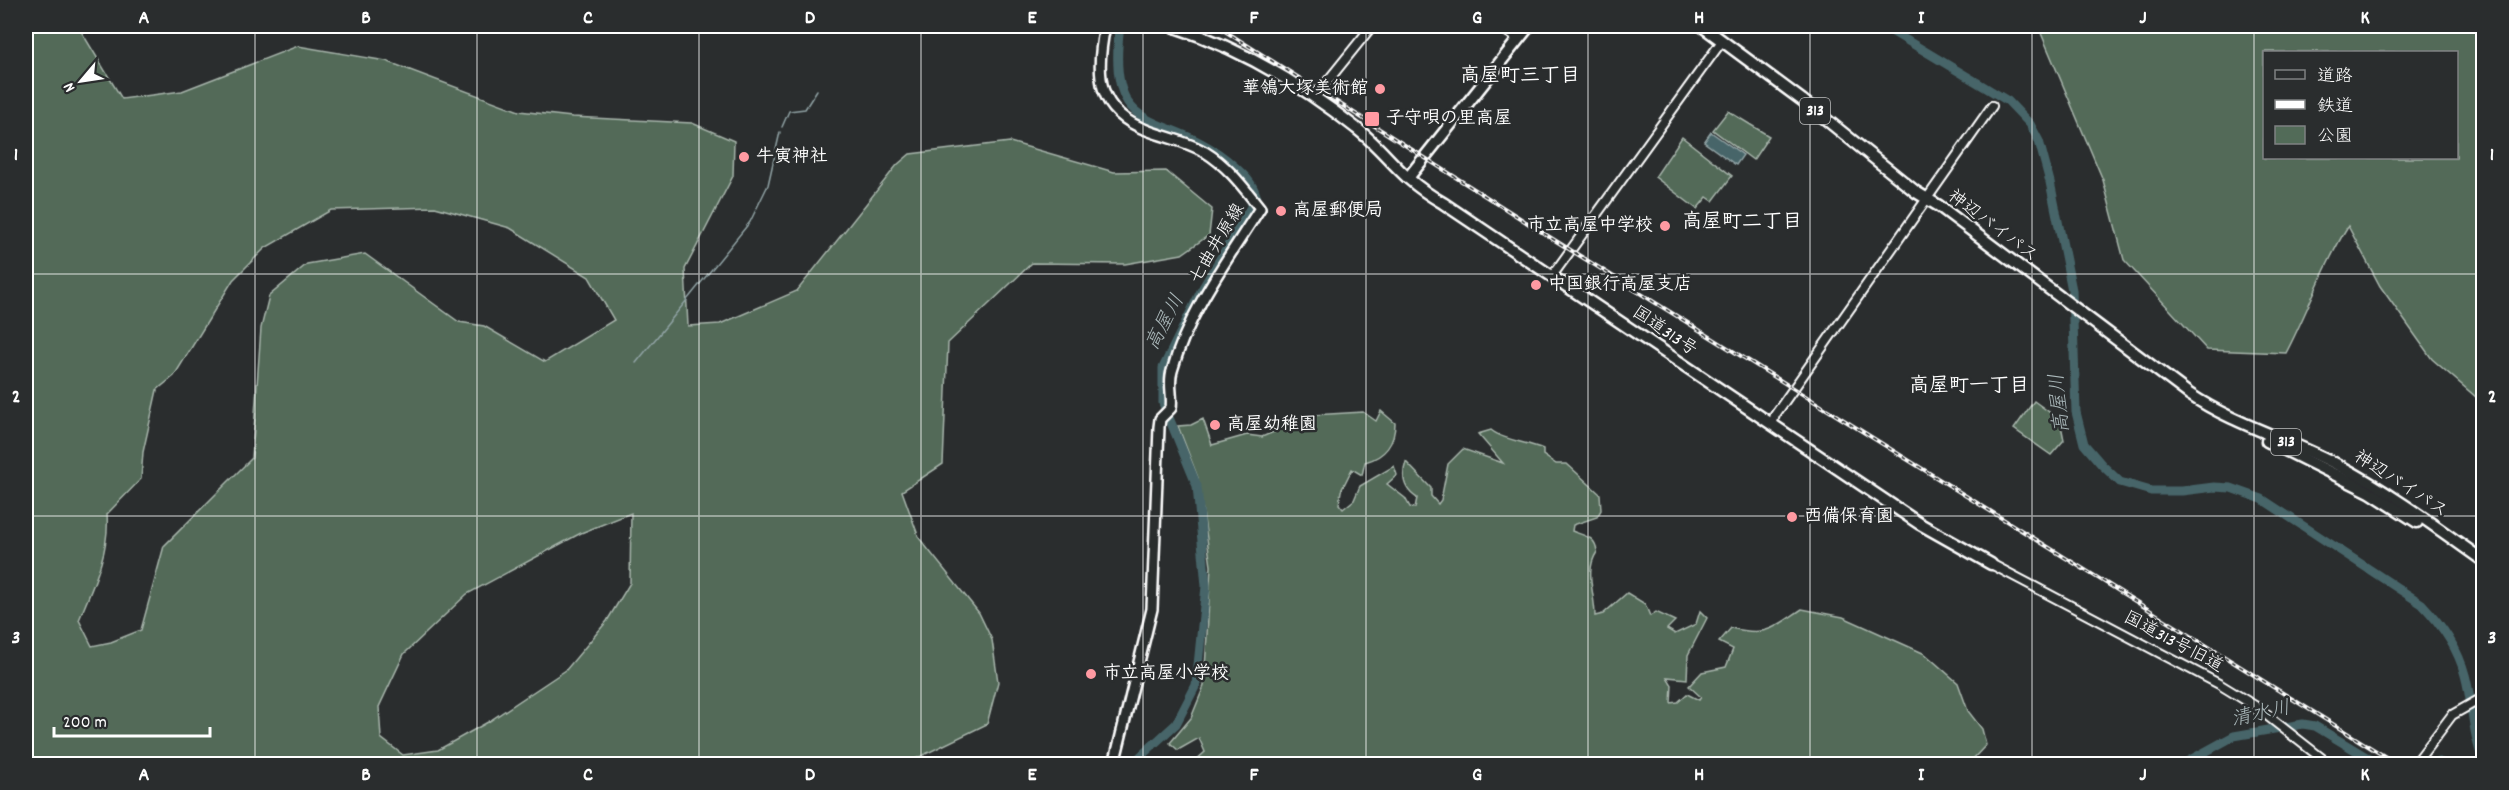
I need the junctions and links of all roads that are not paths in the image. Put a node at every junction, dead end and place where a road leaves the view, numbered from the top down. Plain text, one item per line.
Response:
1 (1105, 26) edge
2 (1172, 26) edge
3 (1372, 26) edge
4 (1498, 26) edge
5 (1529, 26) edge
6 (1702, 26) edge
7 (1519, 39) junction
8 (1722, 41) junction
9 (1314, 98) junction
10 (1992, 106) dead end
11 (1408, 178) junction
12 (1926, 199) junction
13 (1552, 276) junction
14 (2091, 325) junction
15 (1772, 424) junction
16 (2484, 561) edge
17 (1991, 564) joint
18 (2484, 568) edge
19 (2482, 698) edge
20 (1114, 765) edge
21 (2329, 765) edge
22 (2415, 765) edge

1 - 20 main road, 七曲井原線
2 - 9 main road, 国道313号
3 - 9 street
4 - 7 street
5 - 7 main road
6 - 8 main road, 313
7 - 11 main road
8 - 12 main road, 313
8 - 13 street
9 - 11 main road, 国道313号
10 - 12 street
11 - 13 main road, 国道313号
12 - 14 main road, 神辺バイパス / 313
12 - 15 street
13 - 15 main road, 国道313号
14 - 16 main road, 神辺バイパス / 313
14 - 18 main road, 神辺バイパス / 313
15 - 17 main road, 国道313号
17 - 21 street, 国道313号旧道
19 - 22 street

